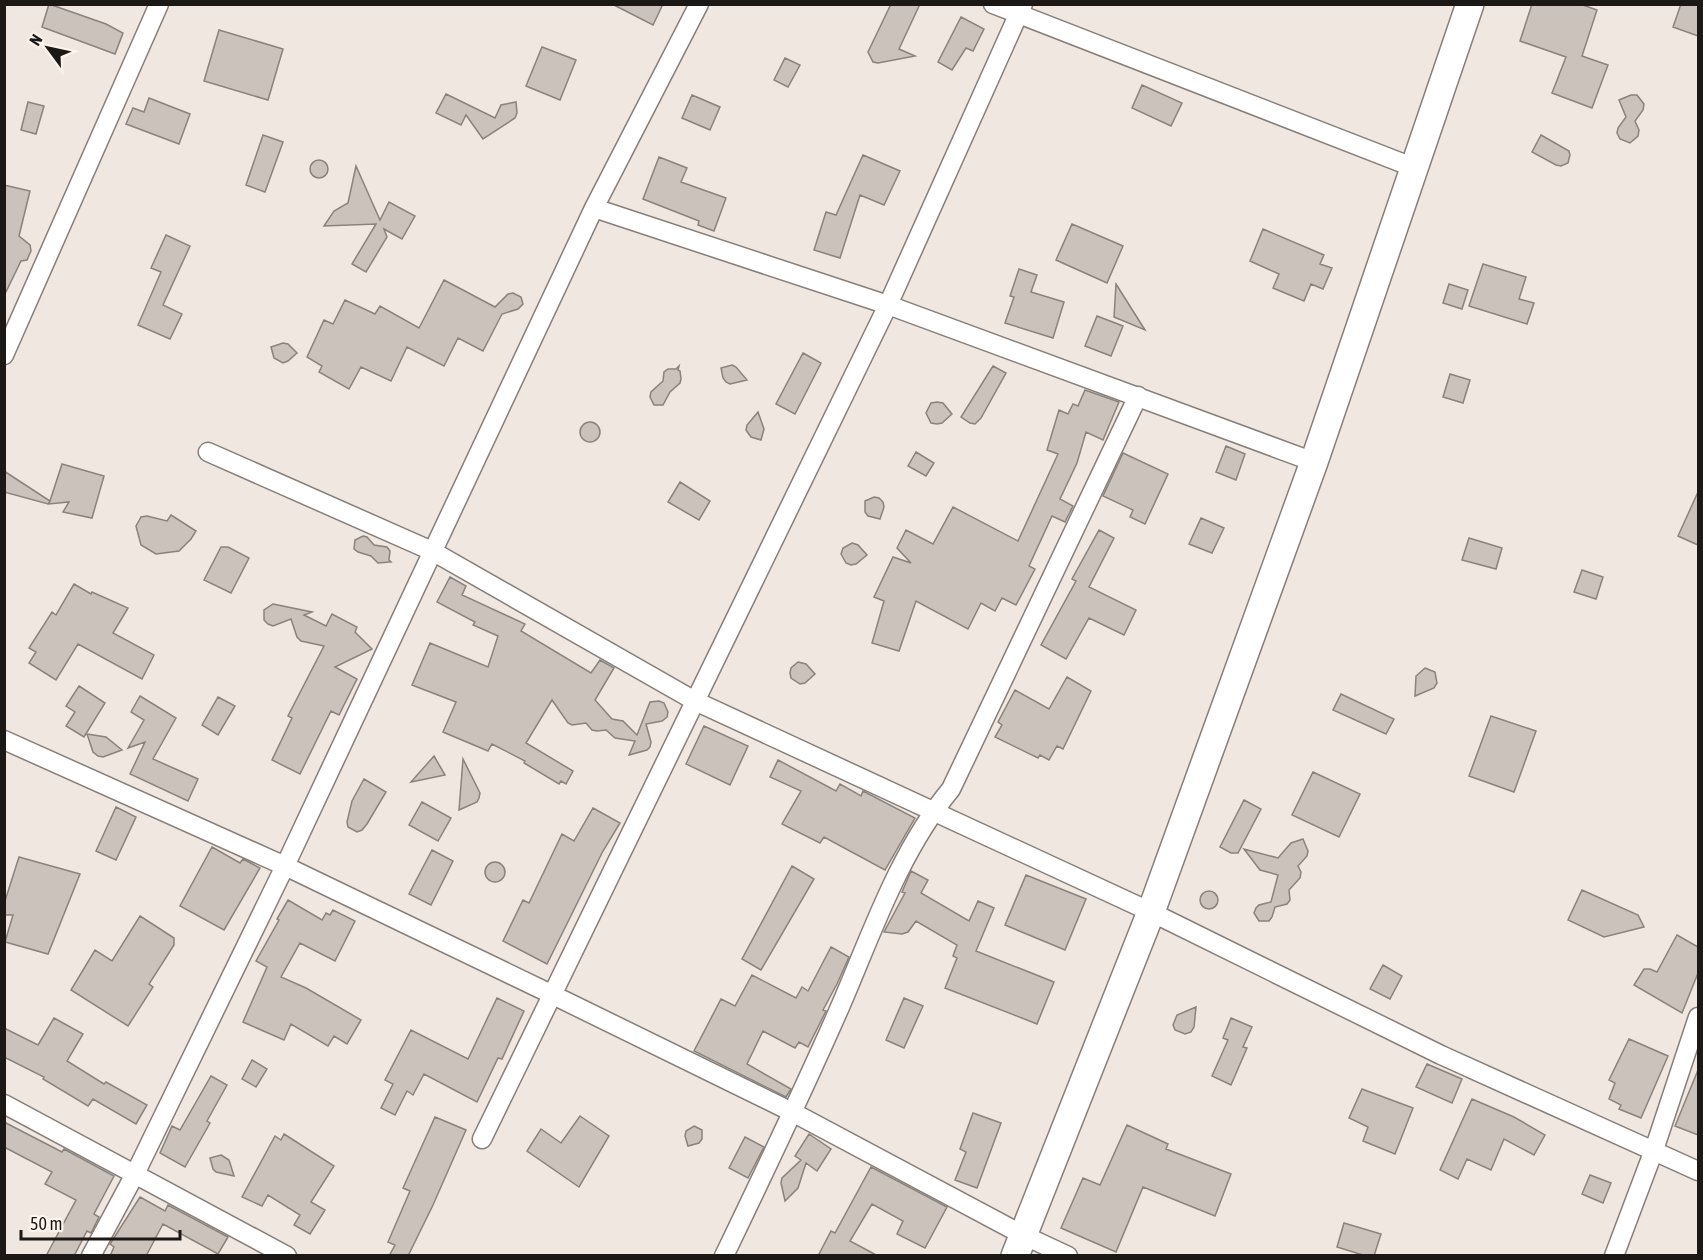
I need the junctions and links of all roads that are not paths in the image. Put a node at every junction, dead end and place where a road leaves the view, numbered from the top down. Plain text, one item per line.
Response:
1 (159, 4) edge
2 (699, 4) edge
3 (993, 4) edge
4 (1470, 4) edge
5 (1020, 10) edge
6 (1415, 168) junction
7 (594, 208) junction
8 (888, 305) junction
9 (4, 355) edge
10 (1138, 396) junction
11 (208, 452) dead end
12 (1314, 462) junction
13 (432, 551) junction
14 (695, 701) junction
15 (4, 740) edge
16 (932, 812) junction
17 (285, 866) junction
18 (1151, 912) junction
19 (551, 994) junction
20 (1698, 1017) edge
21 (4, 1104) edge
22 (794, 1113) junction
23 (482, 1139) dead end
24 (1654, 1150) junction
25 (1698, 1171) edge
26 (135, 1174) junction
27 (1019, 1245) edge
28 (91, 1256) edge
29 (287, 1256) edge
30 (724, 1256) edge
31 (1068, 1256) edge
32 (1614, 1256) edge

1 - 9 street
2 - 7 street
3 - 5 street
4 - 6 main road
5 - 6 street
5 - 8 street
6 - 12 main road
7 - 8 street
7 - 13 street
8 - 10 street
8 - 14 street
10 - 12 street
10 - 16 street
11 - 13 street
12 - 18 main road
13 - 14 street
13 - 17 street
14 - 16 street
14 - 19 street
15 - 17 street
16 - 18 street
16 - 22 street
17 - 19 street
17 - 26 street
18 - 24 street
18 - 27 main road
19 - 22 street
19 - 23 street
20 - 24 street
21 - 26 street
22 - 27 street
22 - 30 street
24 - 25 street
24 - 32 street
26 - 28 street
26 - 29 street
27 - 31 street

